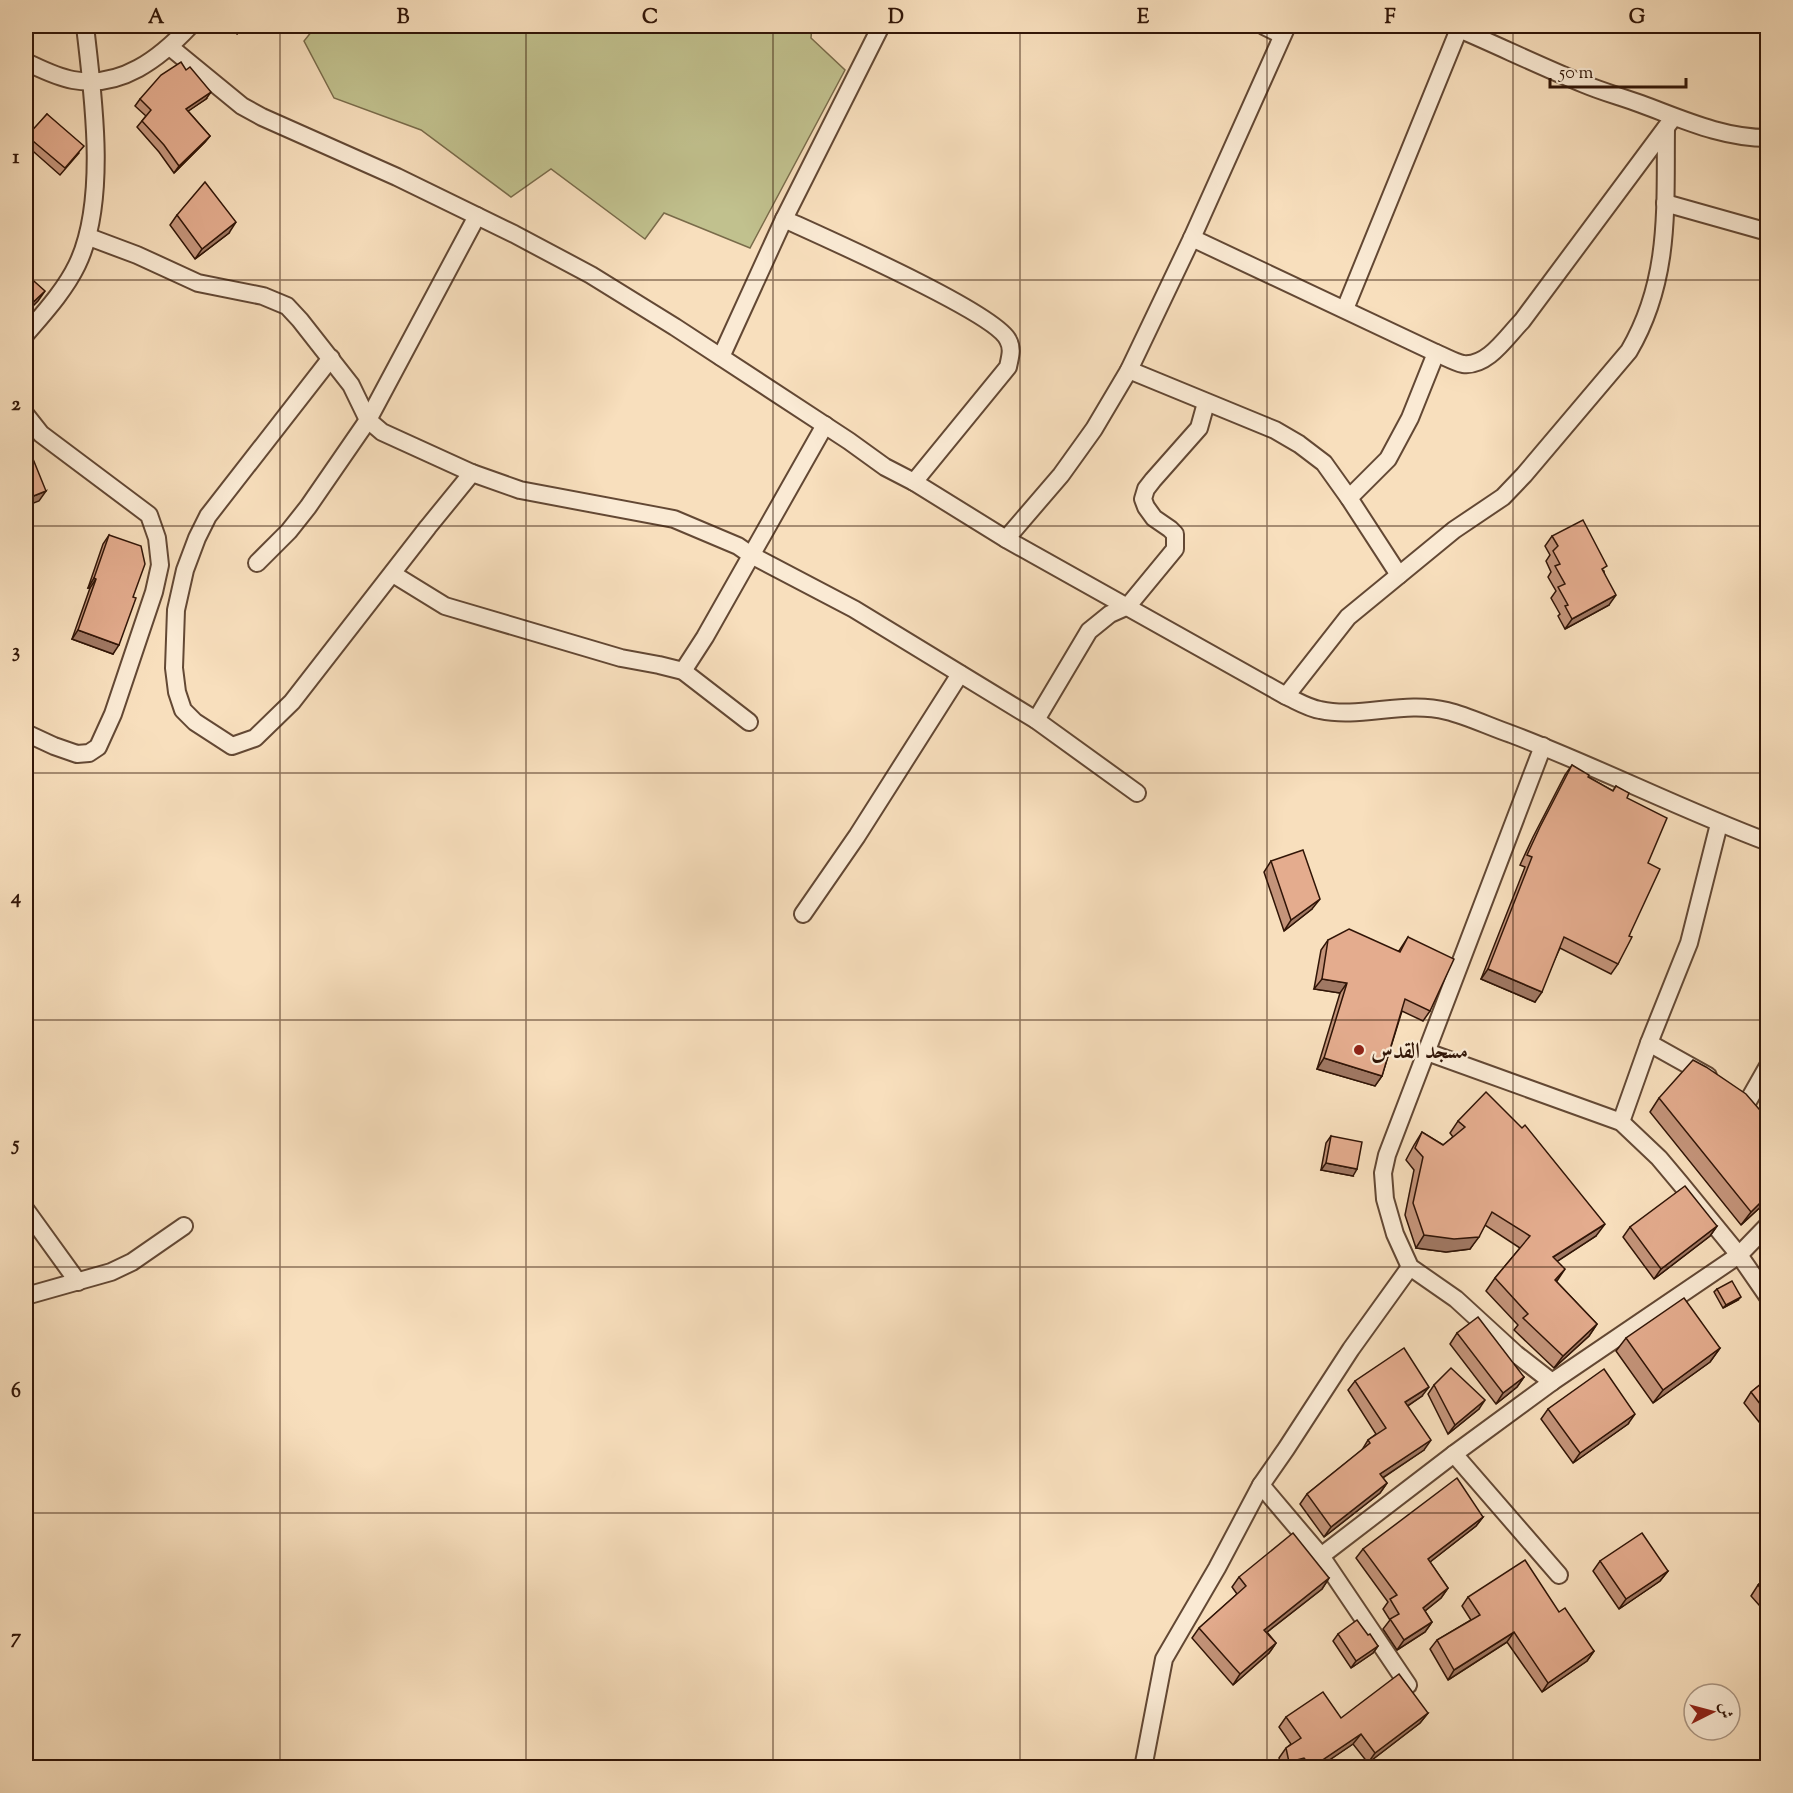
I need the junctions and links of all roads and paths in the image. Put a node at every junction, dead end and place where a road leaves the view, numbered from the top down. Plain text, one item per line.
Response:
1 (85, 26) edge
2 (190, 26) edge
3 (881, 26) edge
4 (1264, 26) edge
5 (1457, 27) edge
6 (1284, 30) edge
7 (170, 47) junction
8 (26, 62) edge
9 (91, 81) junction
10 (1670, 123) junction
11 (1767, 138) edge
12 (1665, 203) junction
13 (477, 216) junction
14 (784, 219) junction
15 (1767, 232) edge
16 (89, 237) junction
17 (1192, 238) junction
18 (1345, 309) junction
19 (26, 334) edge
20 (1436, 353) junction
21 (721, 357) junction
22 (331, 358) junction
23 (1129, 370) junction
24 (1206, 403) junction
25 (26, 415) edge
26 (368, 420) junction
27 (825, 425) junction
28 (472, 473) junction
29 (914, 482) junction
30 (1349, 498) junction
31 (1006, 538) junction
32 (751, 555) junction
33 (257, 563) dead end
34 (393, 574) junction
35 (1399, 575) junction
36 (1128, 606) junction
37 (682, 671) junction
38 (960, 674) junction
39 (1286, 696) junction
40 (1036, 720) junction
41 (749, 722) dead end
42 (26, 733) edge
43 (1542, 746) junction
44 (1137, 793) dead end
45 (1719, 824) junction
46 (1767, 842) edge
47 (803, 914) dead end
48 (1649, 1043) junction
49 (1426, 1052) junction
50 (1767, 1066) edge
51 (1720, 1084) edge
52 (1761, 1113) edge
53 (1621, 1122) junction
54 (26, 1210) edge
55 (1767, 1225) edge
56 (184, 1226) dead end
57 (1739, 1255) junction
58 (1410, 1267) junction
59 (78, 1282) junction
60 (26, 1296) edge
61 (1767, 1297) edge
62 (1552, 1382) junction
63 (1454, 1454) junction
64 (1261, 1485) junction
65 (1321, 1556) junction
66 (1559, 1575) dead end
67 (1408, 1684) edge
68 (1143, 1767) edge

1 - 9 street
2 - 7 street
3 - 14 street
4 - 6 street
5 - 10 street
5 - 18 street
6 - 17 street
7 - 9 street
7 - 13 street
8 - 9 street
9 - 16 street
10 - 11 street
10 - 12 street
10 - 20 street
12 - 15 street
12 - 35 street
13 - 21 street
13 - 26 street
14 - 21 street
14 - 29 street
16 - 19 street
16 - 22 street
17 - 18 street
17 - 23 street
18 - 20 street
20 - 30 street
21 - 27 street
22 - 26 street
22 - 34 street
23 - 24 street
23 - 31 street
24 - 30 street
24 - 36 street
25 - 42 street
26 - 28 street
26 - 33 street
27 - 29 street
27 - 32 street
28 - 32 street
28 - 34 street
29 - 31 street
30 - 35 street
31 - 36 street
32 - 37 street
32 - 38 street
34 - 37 street
35 - 39 street
36 - 39 street
36 - 40 street
37 - 41 street
38 - 40 street
38 - 47 street
39 - 43 street
40 - 44 street
43 - 45 street
43 - 49 street
45 - 46 street
45 - 48 street
48 - 51 street
48 - 53 street
49 - 53 street
49 - 58 street
50 - 52 street
53 - 57 street
54 - 59 street
55 - 57 street
56 - 59 street
57 - 61 street
57 - 62 street
58 - 62 street
58 - 64 street
59 - 60 street
62 - 63 street
63 - 65 street
63 - 66 street
64 - 65 street
64 - 68 street
65 - 67 street

